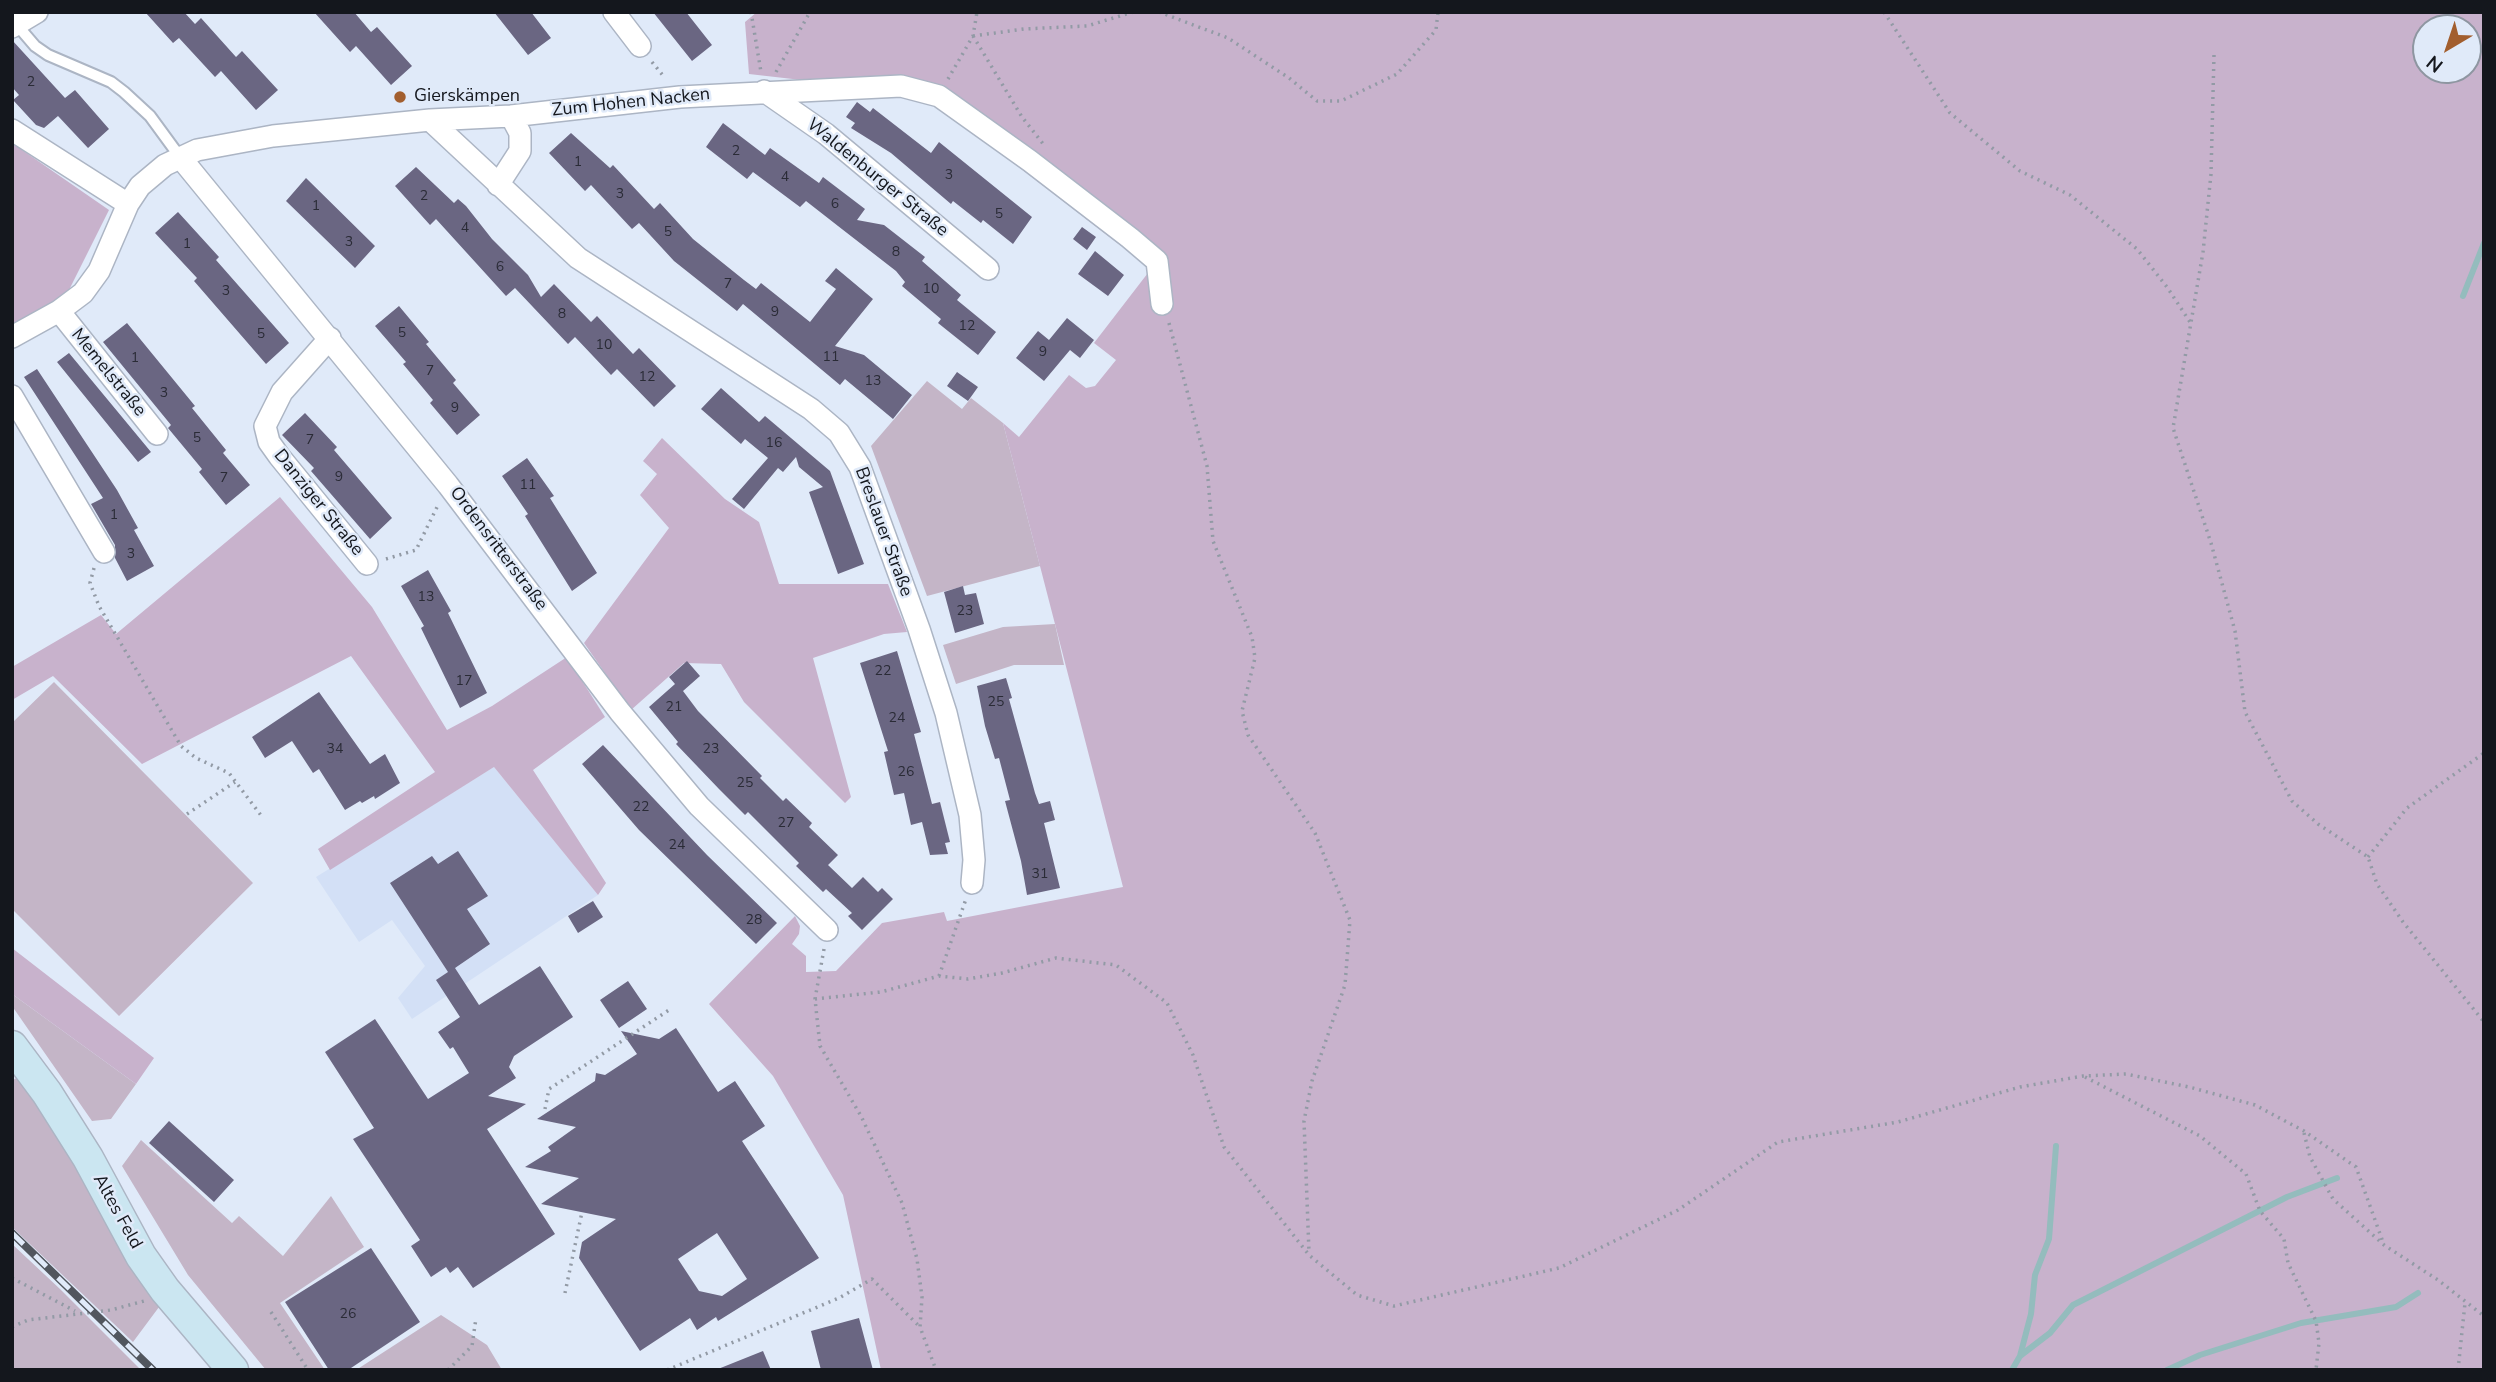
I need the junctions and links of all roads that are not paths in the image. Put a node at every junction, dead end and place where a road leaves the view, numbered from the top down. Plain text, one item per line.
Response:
1 (37, 12) edge
2 (614, 12) edge
3 (15, 26) edge
4 (640, 47) road end
5 (764, 91) junction
6 (511, 116) junction
7 (430, 120) junction
8 (12, 130) edge
9 (180, 158) junction
10 (498, 185) junction
11 (128, 204) junction
12 (988, 269) dead end
13 (1162, 304) road end
14 (59, 311) junction
15 (12, 337) edge
16 (330, 338) junction
17 (12, 396) edge
18 (157, 434) dead end
19 (104, 552) road end
20 (367, 564) road end
21 (972, 883) road end
22 (827, 930) road end
23 (12, 1046) edge
24 (233, 1370) edge

1 - 3 street
2 - 4 street
3 - 9 lane
5 - 6 street, Zum Hohen Nacken
5 - 12 street, Waldenburger Straße
5 - 13 street, Zum Hohen Nacken
6 - 7 street, Zum Hohen Nacken
6 - 10 street
7 - 9 street, Zum Hohen Nacken
7 - 10 street, Breslauer Straße
8 - 11 street
9 - 11 street, Zum Hohen Nacken
9 - 16 street, Ordensritterstraße
10 - 21 street, Breslauer Straße
11 - 14 street, Zum Hohen Nacken
14 - 15 street, Zum Hohen Nacken
14 - 18 street, Memelstraße
16 - 20 street, Danziger Straße
16 - 22 street, Ordensritterstraße
17 - 19 street
23 - 24 main road, Altes Feld

